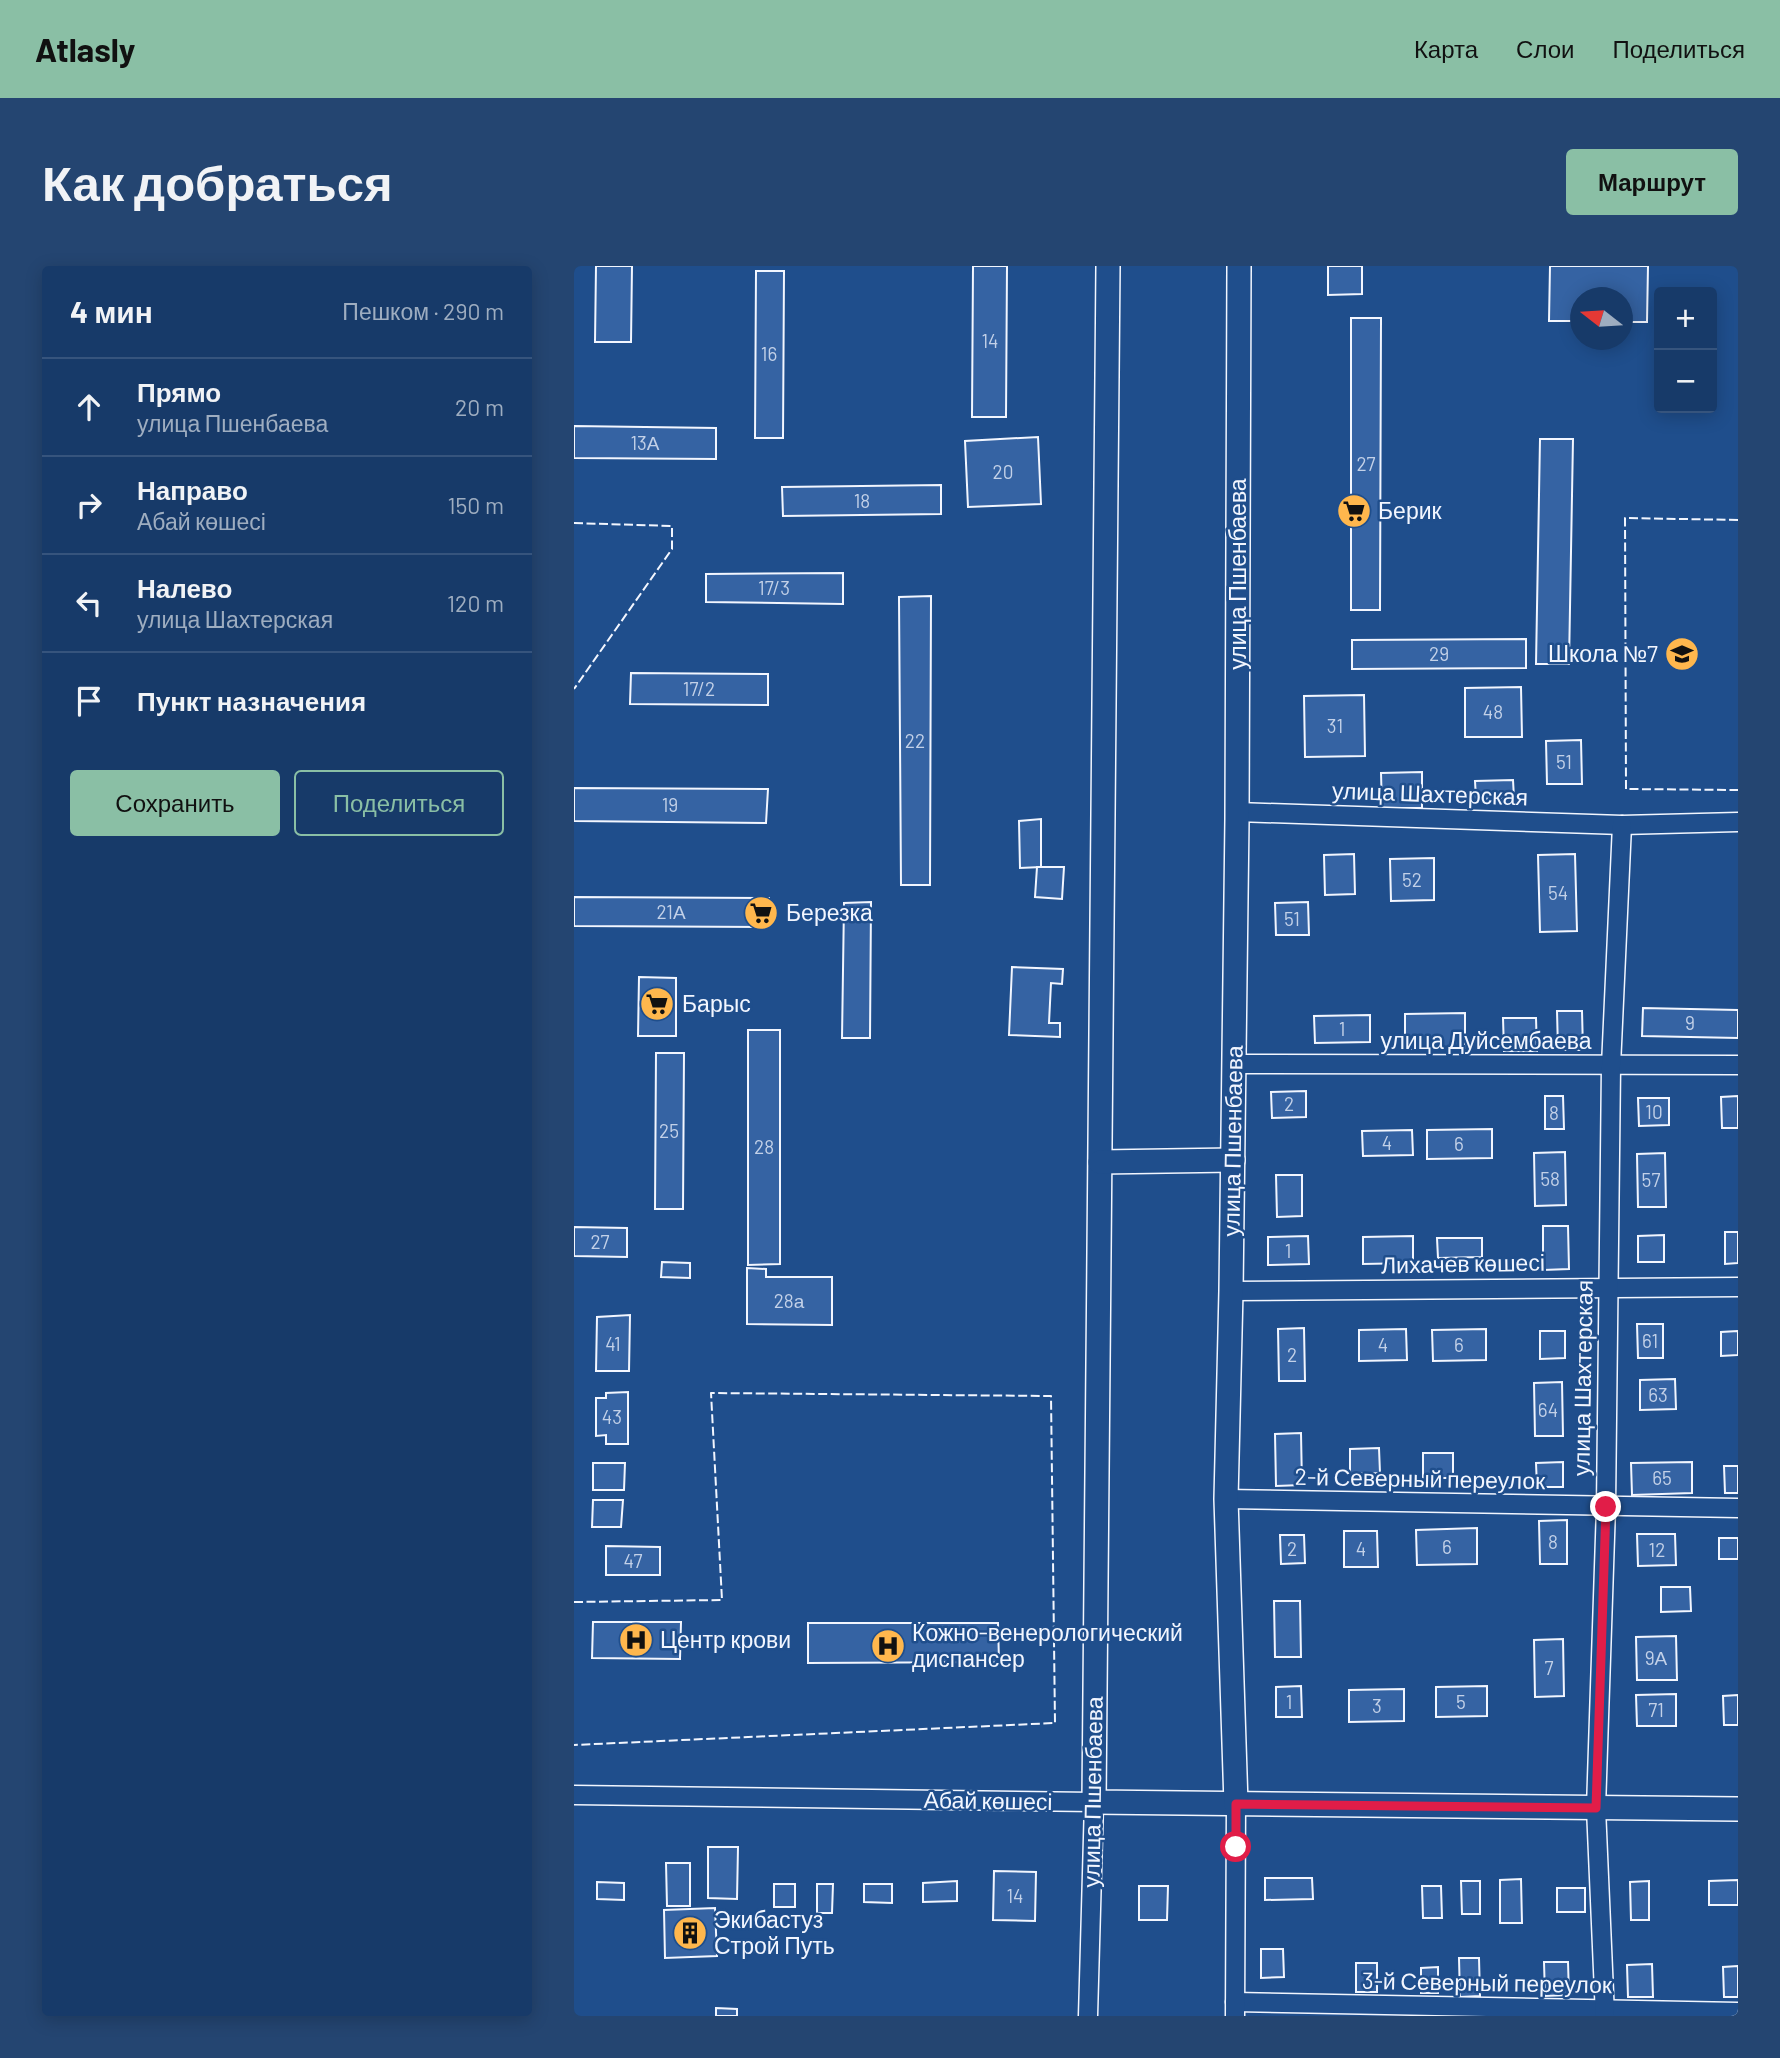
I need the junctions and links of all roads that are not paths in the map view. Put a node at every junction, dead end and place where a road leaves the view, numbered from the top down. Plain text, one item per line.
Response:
1 (1108, 266) edge
2 (1239, 266) edge
3 (1237, 812) junction
4 (1738, 822) edge
5 (1622, 825) junction
6 (1234, 1064) junction
7 (1738, 1065) edge
8 (1611, 1066) junction
9 (1233, 1160) junction
10 (1100, 1162) junction
11 (1608, 1287) junction
12 (1738, 1287) edge
13 (1231, 1291) junction
14 (1226, 1500) junction
15 (1606, 1507) junction
16 (1738, 1508) edge
17 (574, 1795) edge
18 (1094, 1802) junction
19 (1236, 1804) junction
20 (1596, 1808) junction
21 (1738, 1809) edge
22 (1235, 2009) edge
23 (1738, 2012) edge
24 (1605, 2014) edge
25 (1088, 2016) edge

1 - 10 main road, улица Пшенбаева
2 - 3 main road, улица Пшенбаева
3 - 5 street, улица Шахтерская
3 - 6 main road, улица Пшенбаева
4 - 5 street, улица Шахтерская
5 - 8 street, улица Шахтерская
6 - 8 street, улица Дуйсембаева
6 - 9 main road, улица Пшенбаева
7 - 8 street, улица Дуйсембаева
8 - 11 street, улица Шахтерская
9 - 10 main road
9 - 13 main road, улица Пшенбаева
10 - 18 main road, улица Пшенбаева
11 - 12 street, Лихачев көшесі
11 - 13 street, Лихачев көшесі
11 - 15 street, улица Шахтерская
13 - 14 main road, улица Пшенбаева
14 - 15 street, 2-й Северный переулок
14 - 19 main road, улица Пшенбаева
15 - 16 street, 2-й Северный переулок
15 - 20 street, улица Шахтерская
17 - 18 street, Абай көшесі
18 - 19 main road, Абай көшесі
18 - 25 street, улица Пшенбаева
19 - 20 main road, Абай көшесі
19 - 22 street, улица Пшенбаева
20 - 21 main road, Абай көшесі
20 - 24 street, улица Шахтерская
22 - 24 street, 3-й Северный переулок
23 - 24 street, 3-й Северный переулок

